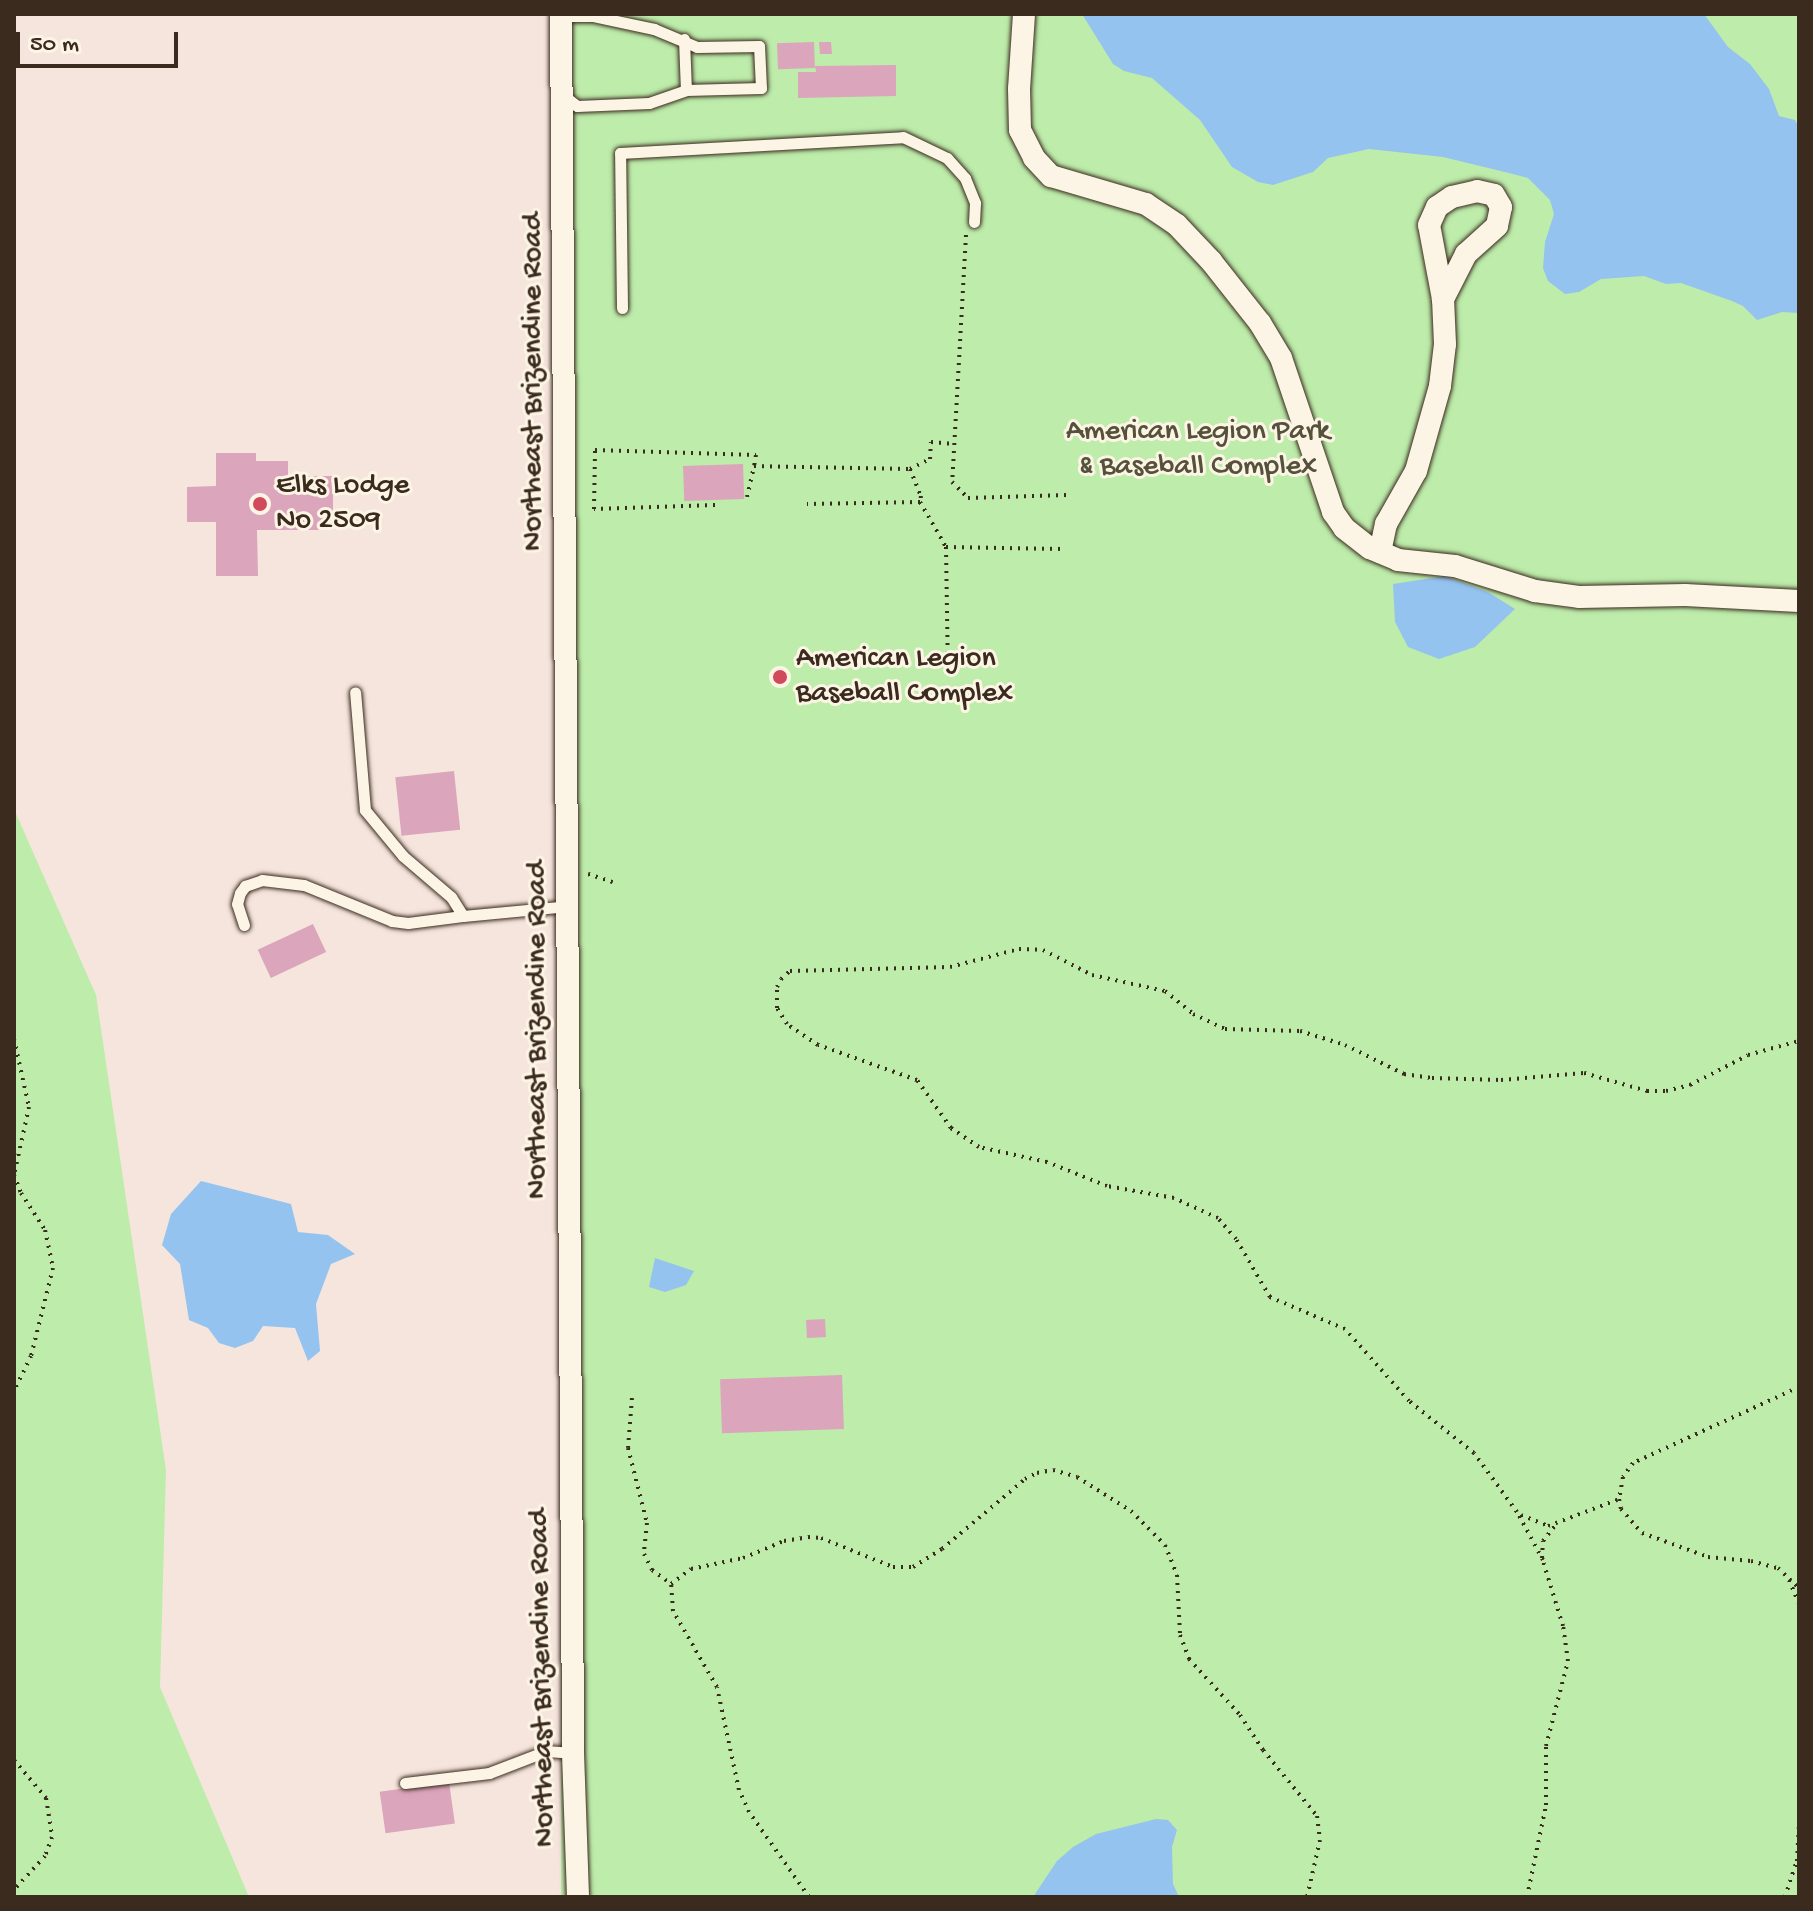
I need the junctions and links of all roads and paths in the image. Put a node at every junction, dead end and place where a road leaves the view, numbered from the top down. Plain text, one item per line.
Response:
1 (1024, 14) edge
2 (561, 15) edge
3 (596, 15) edge
4 (684, 39) junction
5 (686, 90) junction
6 (563, 95) junction
7 (974, 222) joint
8 (1443, 299) junction
9 (622, 308) dead end
10 (954, 444) junction
11 (754, 466) junction
12 (910, 469) junction
13 (1067, 495) dead end
14 (747, 497) dead end
15 (920, 502) junction
16 (807, 504) dead end
17 (715, 505) dead end
18 (946, 547) junction
19 (1063, 549) dead end
20 (1380, 552) junction
21 (1799, 601) edge
22 (948, 674) dead end
23 (355, 692) dead end
24 (568, 906) junction
25 (463, 916) junction
26 (244, 925) dead end
27 (14, 1039) edge
28 (1799, 1041) edge
29 (1799, 1387) edge
30 (14, 1391) edge
31 (632, 1398) dead end
32 (1619, 1499) junction
33 (1517, 1512) junction
34 (1557, 1523) junction
35 (1543, 1560) junction
36 (1788, 1577) junction
37 (671, 1584) junction
38 (1799, 1588) edge
39 (1799, 1603) edge
40 (573, 1753) junction
41 (14, 1760) edge
42 (405, 1783) dead end
43 (1799, 1827) edge
44 (14, 1890) edge
45 (578, 1897) edge
46 (809, 1897) edge
47 (1307, 1897) edge
48 (1527, 1897) edge
49 (1785, 1897) edge

1 - 20 street
2 - 3 lane
2 - 6 street, Northeast Brizendine Road
3 - 4 lane
4 - 5 lane
4 - 5 lane
5 - 6 lane
6 - 24 street, Northeast Brizendine Road
7 - 9 lane
7 - 10 path
8 - 8 street
8 - 20 street
10 - 12 path
10 - 13 path
11 - 12 path
11 - 14 path
11 - 17 path
12 - 15 path
15 - 16 path
15 - 18 path
18 - 19 path
18 - 22 path
20 - 21 street
23 - 25 lane
24 - 25 lane
24 - 40 street, Northeast Brizendine Road
25 - 26 lane
27 - 30 path
28 - 33 path
29 - 32 path
31 - 37 path
32 - 34 path
32 - 36 path
33 - 34 path
33 - 35 path
34 - 35 path
35 - 48 path
36 - 38 path
36 - 39 path
37 - 46 path
37 - 47 path
40 - 42 lane
40 - 45 street, Northeast Brizendine Road
41 - 44 path
43 - 49 path

